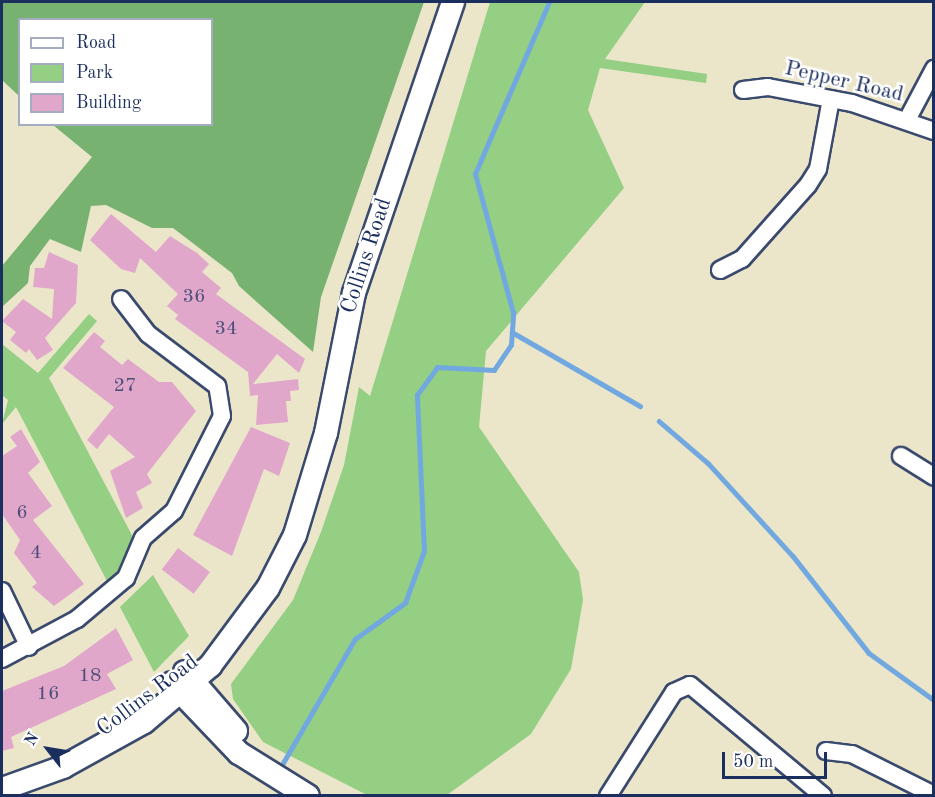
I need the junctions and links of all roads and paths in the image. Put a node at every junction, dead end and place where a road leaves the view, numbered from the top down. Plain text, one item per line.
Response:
1 (453, 2) edge
2 (933, 69) edge
3 (743, 90) dead end
4 (831, 99) junction
5 (907, 120) junction
6 (933, 131) edge
7 (720, 270) dead end
8 (121, 299) dead end
9 (901, 456) dead end
10 (933, 477) edge
11 (2, 591) edge
12 (29, 648) junction
13 (2, 659) edge
14 (183, 682) junction
15 (826, 751) dead end
16 (2, 774) edge
17 (2, 789) edge
18 (308, 795) edge
19 (608, 795) edge
20 (823, 795) edge
21 (933, 795) edge

1 - 14 main road, Collins Road
2 - 5 street
3 - 4 street, Pepper Road
4 - 5 street, Pepper Road
4 - 7 street
5 - 6 street, Pepper Road
8 - 12 street
9 - 10 street
11 - 12 street
12 - 13 street
14 - 16 main road, Collins Road
14 - 17 main road, Collins Road
14 - 18 main road
15 - 21 street
19 - 20 street

